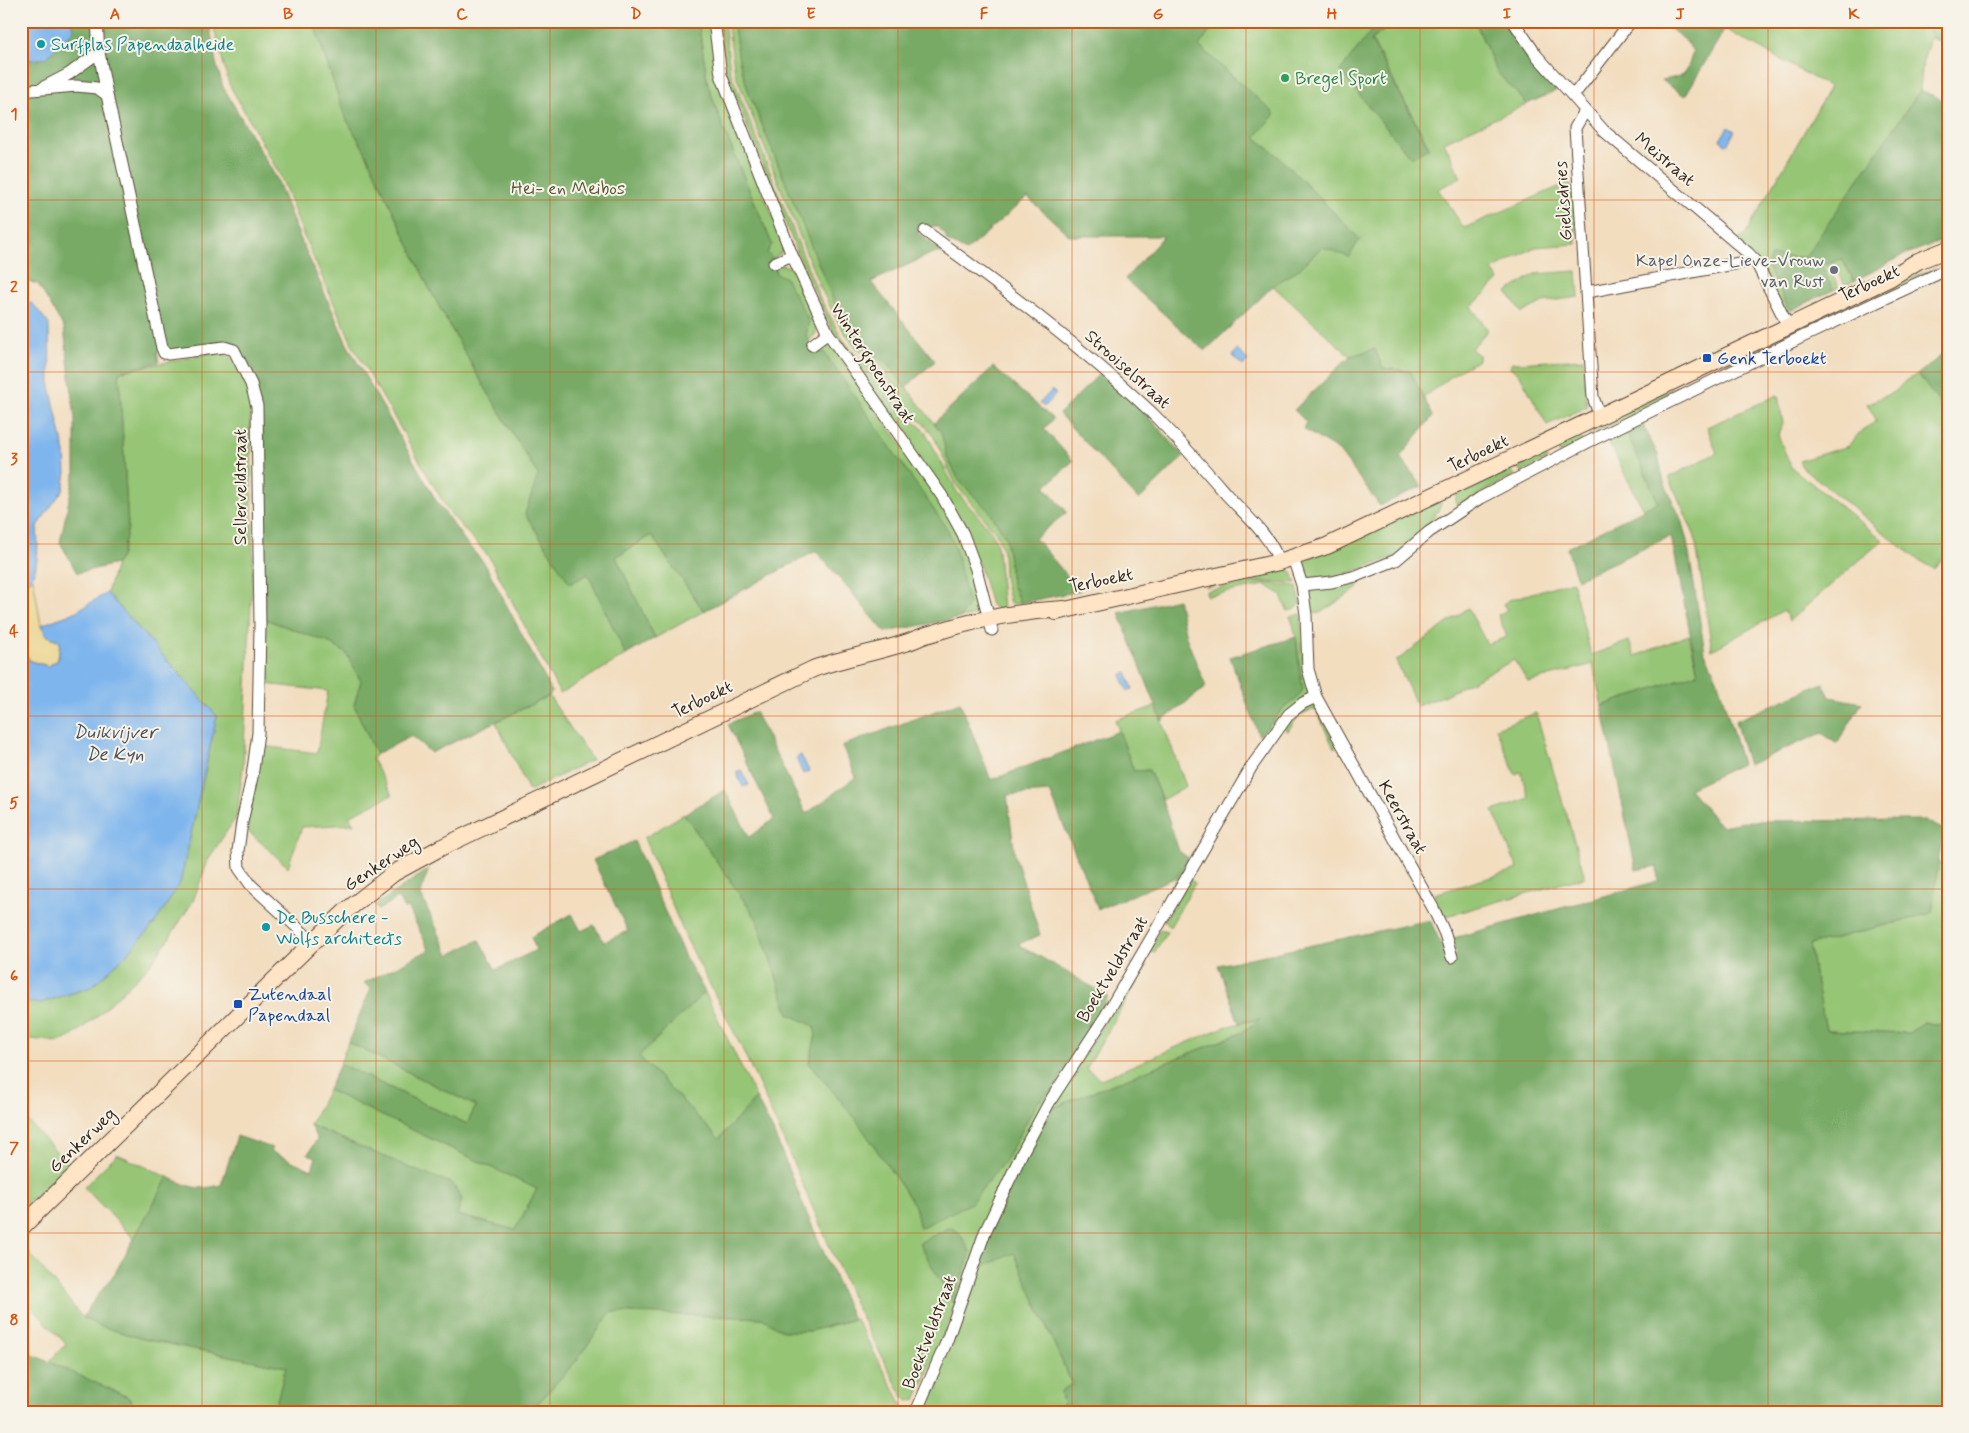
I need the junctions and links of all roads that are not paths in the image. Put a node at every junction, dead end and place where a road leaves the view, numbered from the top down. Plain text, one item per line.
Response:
1 (97, 21) edge
2 (714, 21) edge
3 (1513, 21) edge
4 (1630, 21) edge
5 (99, 52) junction
6 (38, 90) junction
7 (21, 91) edge
8 (106, 95) junction
9 (1573, 96) junction
10 (1586, 111) junction
11 (925, 231) dead end
12 (1947, 254) edge
13 (792, 255) junction
14 (1755, 260) junction
15 (774, 263) dead end
16 (1948, 269) edge
17 (1587, 292) junction
18 (1788, 326) junction
19 (828, 333) junction
20 (812, 345) dead end
21 (1600, 417) junction
22 (1286, 560) junction
23 (1302, 585) junction
24 (990, 625) junction
25 (1316, 697) junction
26 (604, 768) joint
27 (309, 938) junction
28 (1452, 957) dead end
29 (21, 1228) edge
30 (916, 1412) edge

1 - 5 street, Sellerveldstraat
2 - 13 street, Wintergroenstraat
3 - 9 street, Meistraat
4 - 9 street
5 - 6 street
5 - 8 street, Sellerveldstraat
6 - 7 street
6 - 8 street
8 - 27 street, Sellerveldstraat
9 - 10 street, Meistraat
10 - 14 street, Meistraat
10 - 17 street, Gielisdries
11 - 22 street, Strooiselstraat
12 - 18 main road, Terboekt
13 - 15 street
13 - 19 street, Wintergroenstraat
14 - 17 street
14 - 18 street, Meistraat
16 - 23 street, Terboekt
17 - 21 street, Gielisdries
18 - 21 main road, Terboekt
19 - 20 street
19 - 24 street, Wintergroenstraat
21 - 22 main road, Terboekt
22 - 23 street
22 - 24 main road, Terboekt
23 - 25 street
24 - 26 main road, Terboekt
25 - 28 street, Keerstraat
25 - 30 street, Boektveldstraat
26 - 27 main road, Genkerweg
27 - 29 main road, Genkerweg

